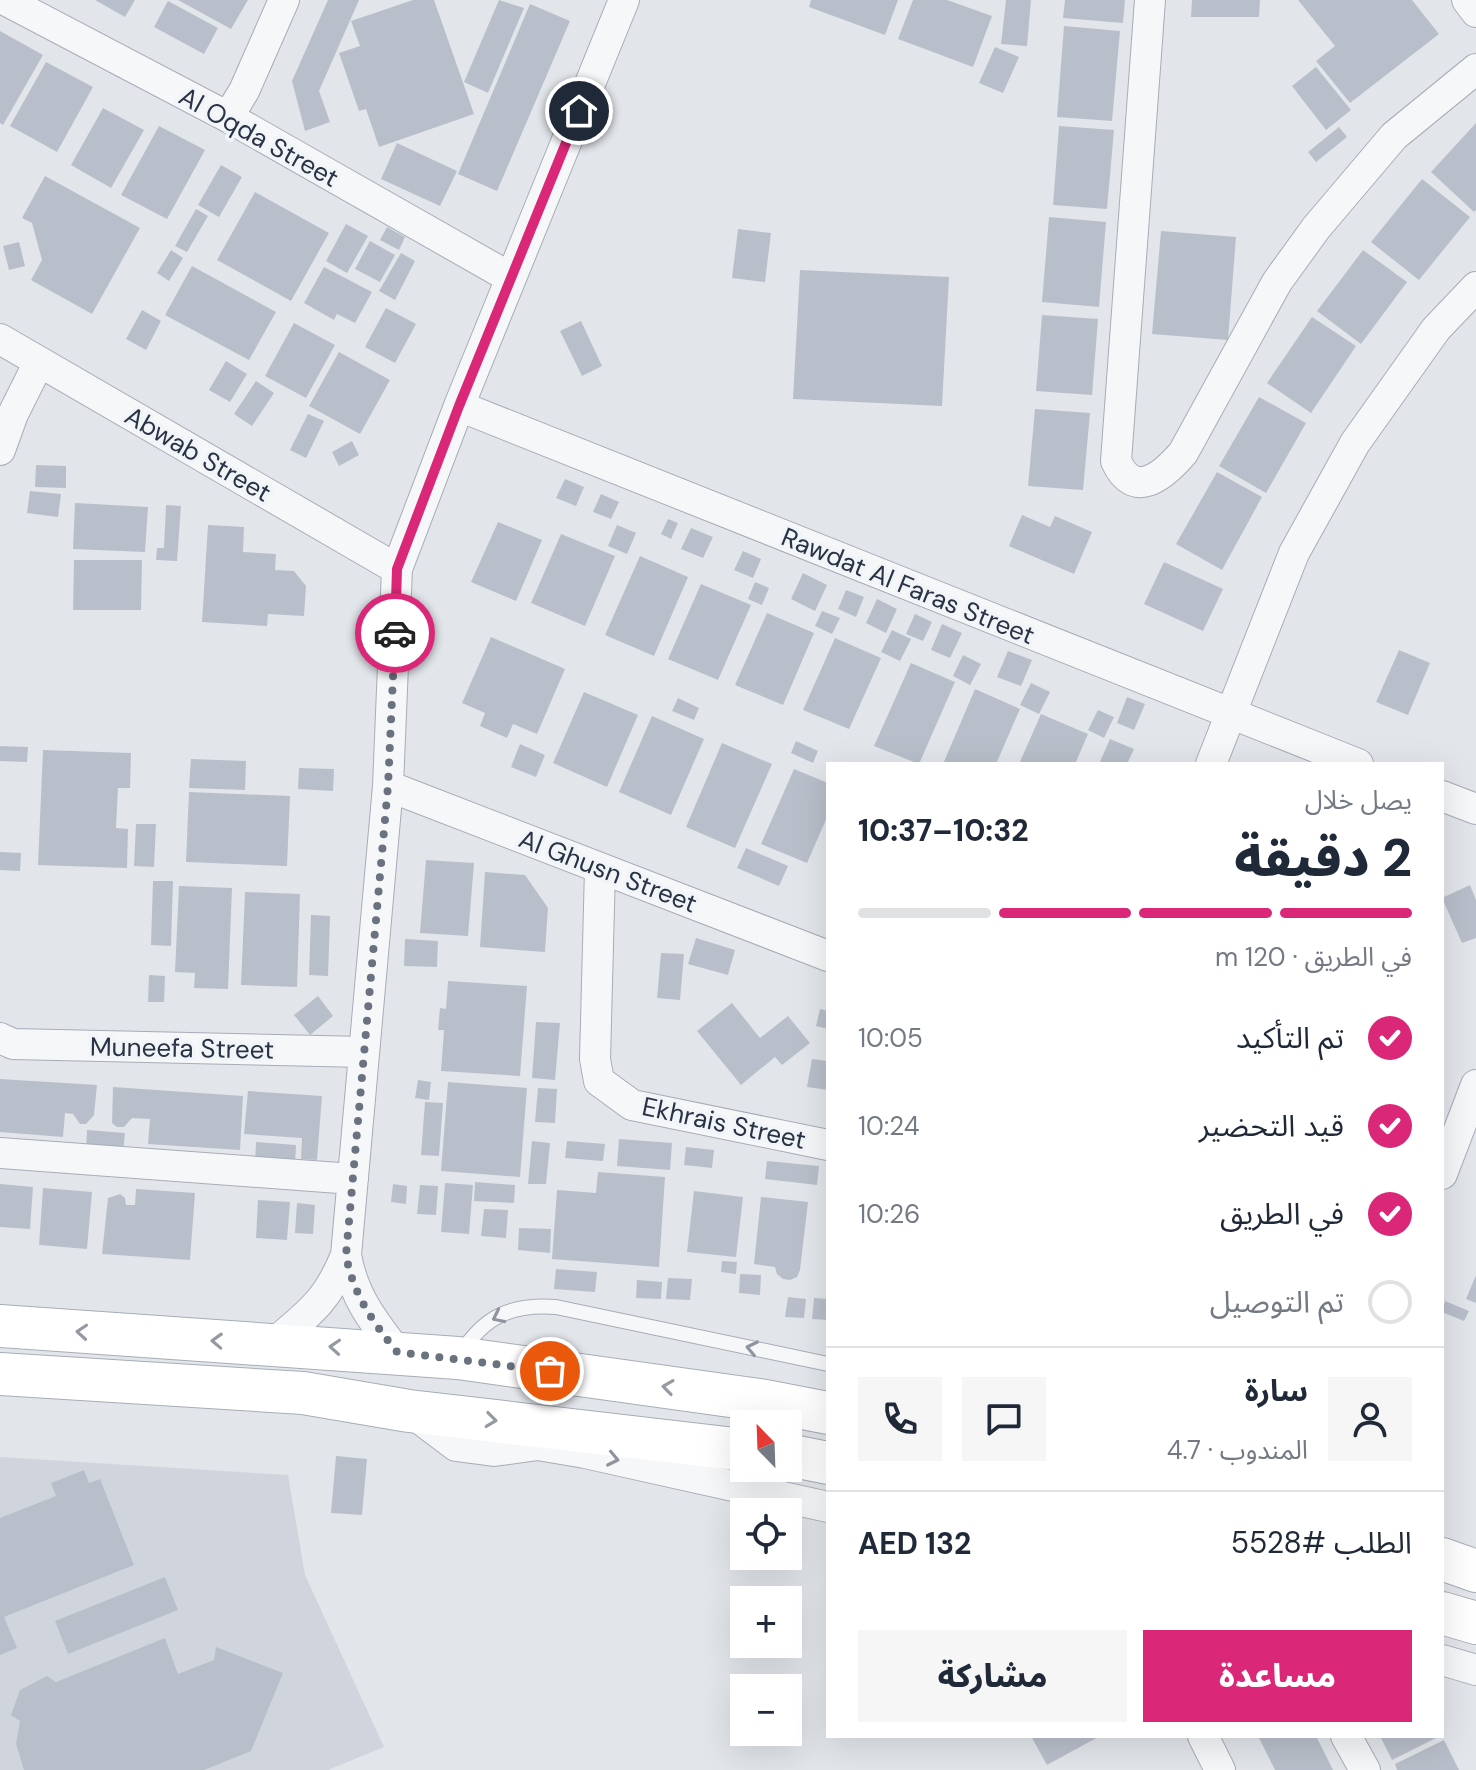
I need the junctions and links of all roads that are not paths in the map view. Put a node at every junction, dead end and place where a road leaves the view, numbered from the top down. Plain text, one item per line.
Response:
1 (5, 0) edge
2 (284, 0) edge
3 (624, 0) edge
4 (1150, 0) edge
5 (1467, 0) edge
6 (1476, 12) edge
7 (1476, 69) edge
8 (228, 117) junction
9 (511, 278) junction
10 (1476, 287) edge
11 (0, 339) edge
12 (39, 362) junction
13 (459, 406) junction
14 (0, 450) edge
15 (397, 569) junction
16 (1232, 716) junction
17 (1212, 762) edge
18 (1353, 762) edge
19 (388, 786) junction
20 (1444, 797) edge
21 (1476, 809) edge
22 (600, 869) junction
23 (826, 955) edge
24 (0, 1038) edge
25 (364, 1052) junction
26 (1476, 1085) edge
27 (826, 1145) edge
28 (0, 1153) edge
29 (1444, 1169) edge
30 (353, 1179) junction
31 (346, 1255) junction
32 (0, 1326) edge
33 (274, 1343) junction
34 (397, 1352) junction
35 (458, 1358) junction
36 (826, 1364) edge
37 (0, 1374) edge
38 (303, 1393) junction
39 (0, 1396) edge
40 (409, 1411) junction
41 (826, 1413) edge
42 (730, 1448) edge
43 (802, 1458) edge
44 (826, 1463) edge
45 (826, 1507) edge
46 (1444, 1560) edge
47 (1476, 1571) edge
48 (1444, 1614) edge
49 (1476, 1623) edge
50 (1444, 1661) edge
51 (1476, 1670) edge
52 (1204, 1738) edge
53 (1347, 1738) edge
54 (1220, 1770) edge
55 (1365, 1770) edge

1 - 8 street, Al Oqda Street
2 - 8 street
3 - 9 street
4 - 7 street
5 - 6 street
8 - 9 street, Al Oqda Street
9 - 13 street
10 - 16 street
11 - 12 street, Abwab Street
12 - 14 street
12 - 15 street, Abwab Street
13 - 15 street
13 - 16 street, Rawdat Al Faras Street
15 - 19 street
16 - 17 street
16 - 18 street, Rawdat Al Faras Street
19 - 22 street, Al Ghusn Street
19 - 25 street
20 - 21 street
22 - 23 street, Al Ghusn Street
22 - 27 street, Ekhrais Street
24 - 25 street, Muneefa Street
25 - 30 street
26 - 29 street
28 - 30 street
30 - 31 street
31 - 33 street
31 - 34 street
33 -> 32 main road
34 -> 33 main road
34 - 35 main road
36 -> 35 lane
41 -> 35 main road
37 - 38 main road
38 - 39 main road
38 - 40 main road
40 -> 42 main road
40 -> 45 street
43 - 44 main road
46 - 47 main road
48 - 49 main road
50 - 51 street
52 - 54 street
53 - 55 street

